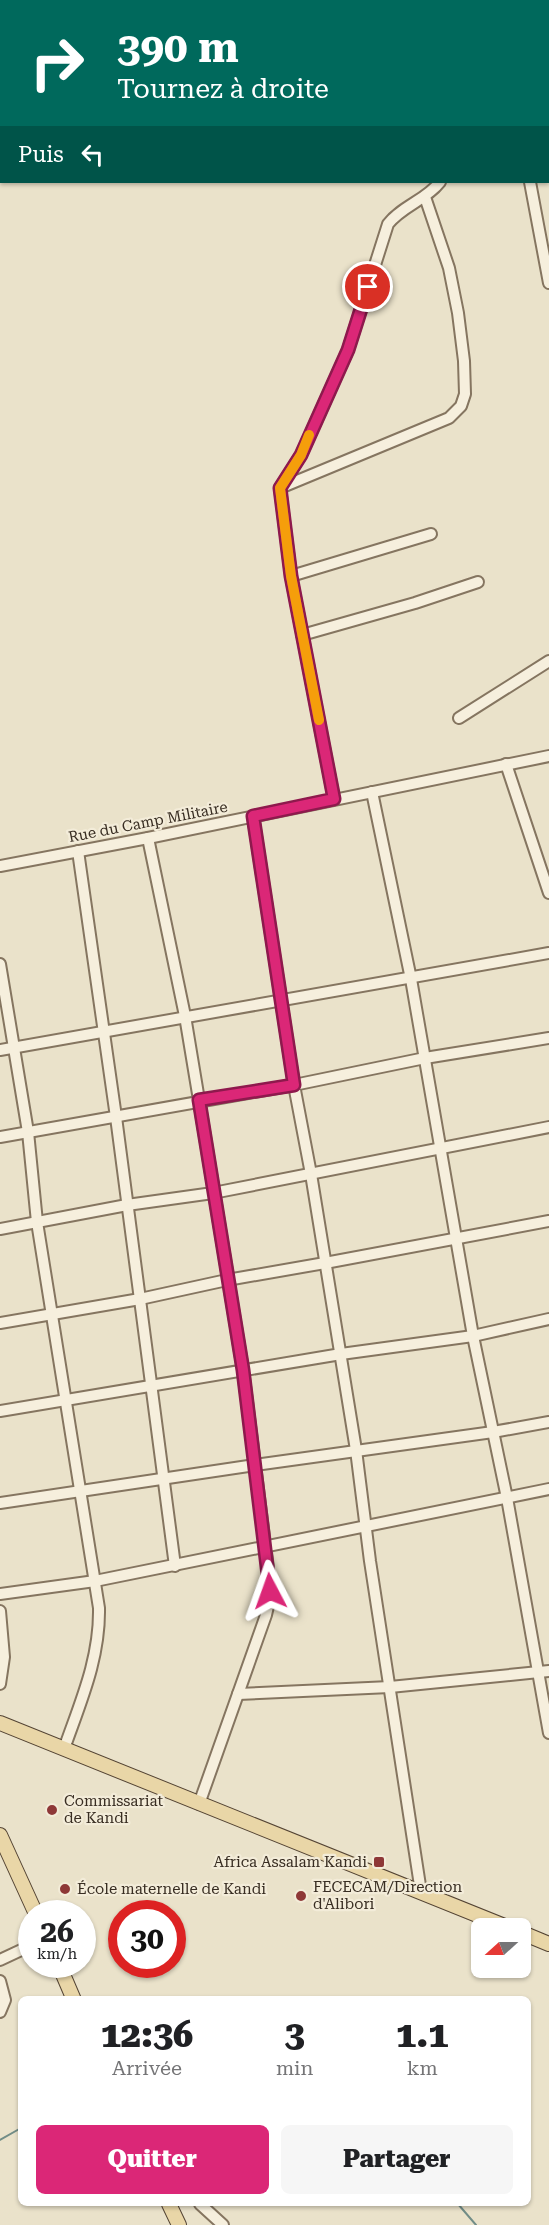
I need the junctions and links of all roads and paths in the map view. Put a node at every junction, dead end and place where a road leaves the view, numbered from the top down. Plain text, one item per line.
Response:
1 (439, 183) edge
2 (530, 183) edge
3 (425, 196) junction
4 (546, 248) edge
5 (549, 283) edge
6 (280, 488) junction
7 (431, 534) dead end
8 (291, 576) junction
9 (478, 582) dead end
10 (302, 635) junction
11 (549, 661) edge
12 (459, 718) dead end
13 (549, 756) edge
14 (507, 764) junction
15 (372, 792) junction
16 (334, 799) junction
17 (253, 816) junction
18 (148, 838) junction
19 (78, 851) junction
20 (0, 866) edge
21 (549, 893) edge
22 (549, 953) edge
23 (0, 964) edge
24 (411, 979) junction
25 (281, 1000) junction
26 (185, 1016) junction
27 (102, 1030) junction
28 (549, 1038) edge
29 (14, 1048) junction
30 (0, 1050) edge
31 (425, 1058) junction
32 (294, 1085) junction
33 (199, 1100) junction
34 (116, 1117) junction
35 (549, 1127) edge
36 (28, 1132) junction
37 (0, 1137) edge
38 (440, 1148) junction
39 (311, 1174) junction
40 (213, 1193) junction
41 (127, 1205) junction
42 (549, 1221) edge
43 (36, 1222) junction
44 (0, 1229) edge
45 (456, 1239) junction
46 (325, 1263) junction
47 (227, 1280) junction
48 (140, 1299) junction
49 (52, 1313) junction
50 (549, 1319) edge
51 (0, 1323) edge
52 (473, 1336) junction
53 (340, 1354) junction
54 (243, 1370) junction
55 (152, 1387) junction
56 (67, 1401) junction
57 (0, 1411) edge
58 (549, 1422) edge
59 (493, 1432) junction
60 (356, 1450) junction
61 (255, 1465) junction
62 (164, 1480) junction
63 (549, 1489) edge
64 (81, 1491) junction
65 (507, 1498) junction
66 (0, 1503) edge
67 (365, 1525) junction
68 (265, 1548) junction
69 (175, 1566) junction
70 (95, 1581) junction
71 (0, 1594) edge
72 (0, 1611) edge
73 (544, 1671) edge
74 (0, 1684) edge
75 (390, 1687) junction
76 (238, 1694) junction
77 (547, 1711) edge
78 (0, 1723) edge
79 (549, 1733) edge
80 (64, 1749) junction
81 (199, 1804) junction
82 (0, 1835) edge
83 (421, 1892) junction
84 (30, 1900) edge
85 (485, 1918) edge
86 (531, 1937) edge
87 (549, 1944) edge
88 (18, 1952) edge
89 (0, 1960) edge
90 (65, 1978) edge
91 (0, 1981) edge
92 (72, 1996) edge
93 (0, 2012) edge
94 (170, 2206) edge
95 (202, 2206) edge
96 (179, 2225) edge
97 (223, 2225) edge

1 - 3 street
2 - 4 street
3 - 6 street
3 - 6 street
4 - 5 street
6 - 8 street
7 - 8 street
8 - 10 street
9 - 10 street
10 - 16 street
11 - 12 street
13 - 14 street, Rue du Camp Militaire
14 - 15 street, Rue du Camp Militaire
14 - 21 street
15 - 16 street, Rue du Camp Militaire
15 - 24 street
16 - 17 street, Rue du Camp Militaire
17 - 18 street, Rue du Camp Militaire
17 - 25 street
18 - 19 street, Rue du Camp Militaire
18 - 26 street
19 - 20 street, Rue du Camp Militaire
19 - 27 street
22 - 24 street
23 - 29 street
24 - 25 street
24 - 31 street
25 - 26 street
25 - 32 street
26 - 27 street
26 - 33 street
27 - 29 street
27 - 34 street
28 - 31 street
29 - 30 street
29 - 36 street
31 - 32 street
31 - 38 street
32 - 33 street
32 - 39 street
33 - 34 street
33 - 40 street
34 - 36 street
34 - 41 street
35 - 38 street
36 - 37 street
36 - 43 street
38 - 39 street
38 - 45 street
39 - 40 street
39 - 46 street
40 - 41 street
40 - 47 street
41 - 43 street
41 - 48 street
42 - 45 street
43 - 44 street
43 - 49 street
45 - 46 street
45 - 52 street
46 - 47 street
46 - 53 street
47 - 48 street
47 - 54 street
48 - 49 street
48 - 55 street
49 - 51 street
49 - 56 street
50 - 52 street
52 - 53 street
52 - 59 street
53 - 54 street
53 - 60 street
54 - 55 street
54 - 61 street
55 - 56 street
55 - 62 street
56 - 57 street
56 - 64 street
58 - 59 street
59 - 60 street
59 - 65 street
60 - 61 street
60 - 67 street
61 - 62 street
61 - 68 street
62 - 64 street
62 - 69 street
63 - 65 street
64 - 66 street
64 - 70 street
65 - 67 street
65 - 73 street
67 - 68 street
67 - 75 street
68 - 69 street
68 - 76 street
69 - 70 street
70 - 71 street
70 - 80 street
72 - 74 street
73 - 75 street
73 - 77 street
75 - 76 street
75 - 83 street
76 - 81 street
77 - 79 street
78 - 80 main road
80 - 81 main road
81 - 83 main road
82 - 84 main road
83 - 85 main road
86 - 87 main road
88 - 89 street
90 - 92 main road
91 - 93 street
94 - 96 main road
95 - 97 street

